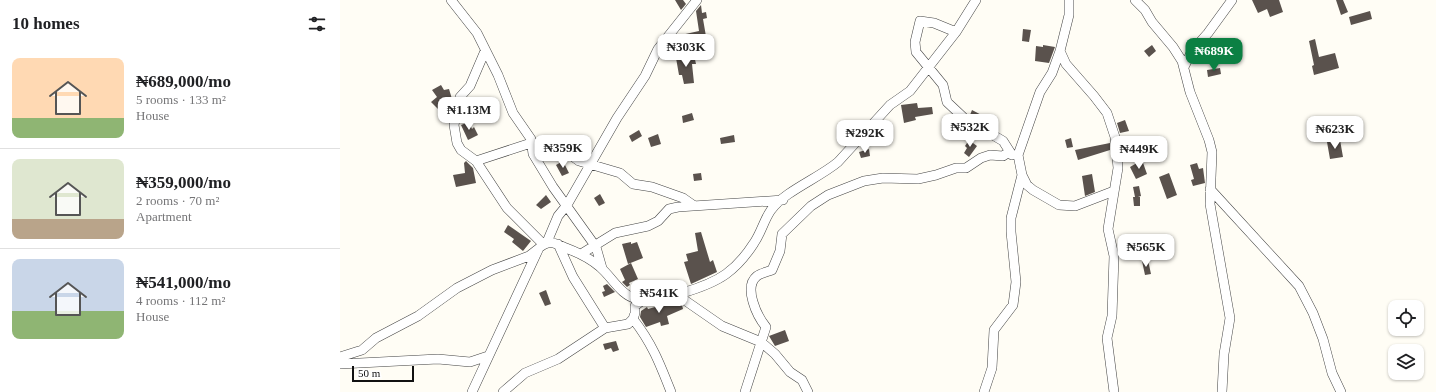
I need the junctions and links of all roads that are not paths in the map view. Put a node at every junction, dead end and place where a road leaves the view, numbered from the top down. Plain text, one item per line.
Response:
1 (451, 0) edge
2 (697, 0) edge
3 (976, 0) edge
4 (1069, 0) edge
5 (1135, 0) edge
6 (1232, 0) edge
7 (956, 32) junction
8 (485, 51) junction
9 (1060, 51) junction
10 (928, 67) junction
11 (1184, 67) junction
12 (531, 143) junction
13 (1014, 153) junction
14 (476, 161) junction
15 (590, 164) junction
16 (1022, 175) junction
17 (1210, 189) junction
18 (1114, 191) junction
19 (783, 200) junction
20 (567, 205) junction
21 (693, 205) junction
22 (558, 244) junction
23 (543, 245) junction
24 (595, 245) junction
25 (581, 254) junction
26 (602, 268) junction
27 (676, 296) junction
28 (644, 300) junction
29 (633, 319) junction
30 (605, 328) junction
31 (760, 342) junction
32 (488, 356) junction
33 (340, 357) edge
34 (470, 362) junction
35 (340, 364) edge
36 (482, 370) junction
37 (472, 392) edge
38 (503, 392) edge
39 (671, 392) edge
40 (745, 392) edge
41 (808, 392) edge
42 (984, 392) edge
43 (1114, 392) edge
44 (1222, 392) edge
45 (1340, 392) edge

1 - 8 street
2 - 15 street
3 - 7 street
4 - 9 street
5 - 11 street
6 - 11 street
7 - 10 street
7 - 10 street
8 - 12 street
8 - 14 street
9 - 13 street
9 - 18 street
10 - 13 street
10 - 19 street
11 - 17 street
12 - 14 street
12 - 15 street
12 - 20 street
13 - 16 street
13 - 31 street
14 - 23 street
15 - 20 street
15 - 21 street
16 - 18 street
16 - 42 street
17 - 44 street
17 - 45 street
18 - 43 street
19 - 21 street
19 - 27 street
20 - 23 street
20 - 24 street
21 - 24 street
22 - 23 street
22 - 25 street
22 - 30 street
23 - 32 street
23 - 33 street
24 - 25 street
24 - 26 street
25 - 26 street
26 - 28 street
27 - 28 street
27 - 31 street
28 - 29 street
29 - 30 street
29 - 39 street
30 - 38 street
31 - 40 street
31 - 41 street
32 - 34 street
32 - 36 street
34 - 35 street
34 - 36 street
36 - 37 street

